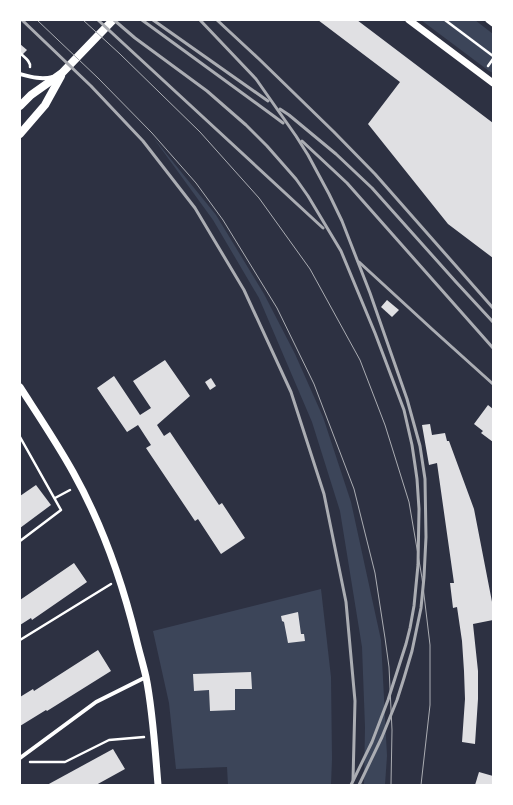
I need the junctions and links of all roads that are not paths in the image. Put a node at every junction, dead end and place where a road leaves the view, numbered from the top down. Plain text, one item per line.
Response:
1 (113, 20) edge
2 (409, 20) edge
3 (489, 20) edge
4 (493, 23) edge
5 (20, 74) edge
6 (62, 74) junction
7 (493, 83) edge
8 (20, 106) edge
9 (20, 134) edge
10 (20, 387) edge
11 (146, 677) junction
12 (20, 758) edge
13 (158, 785) edge

1 - 6 main road
2 - 7 street
3 - 4 street
5 - 6 street
6 - 8 main road
6 - 9 main road
10 - 11 street
11 - 12 street
11 - 13 street

